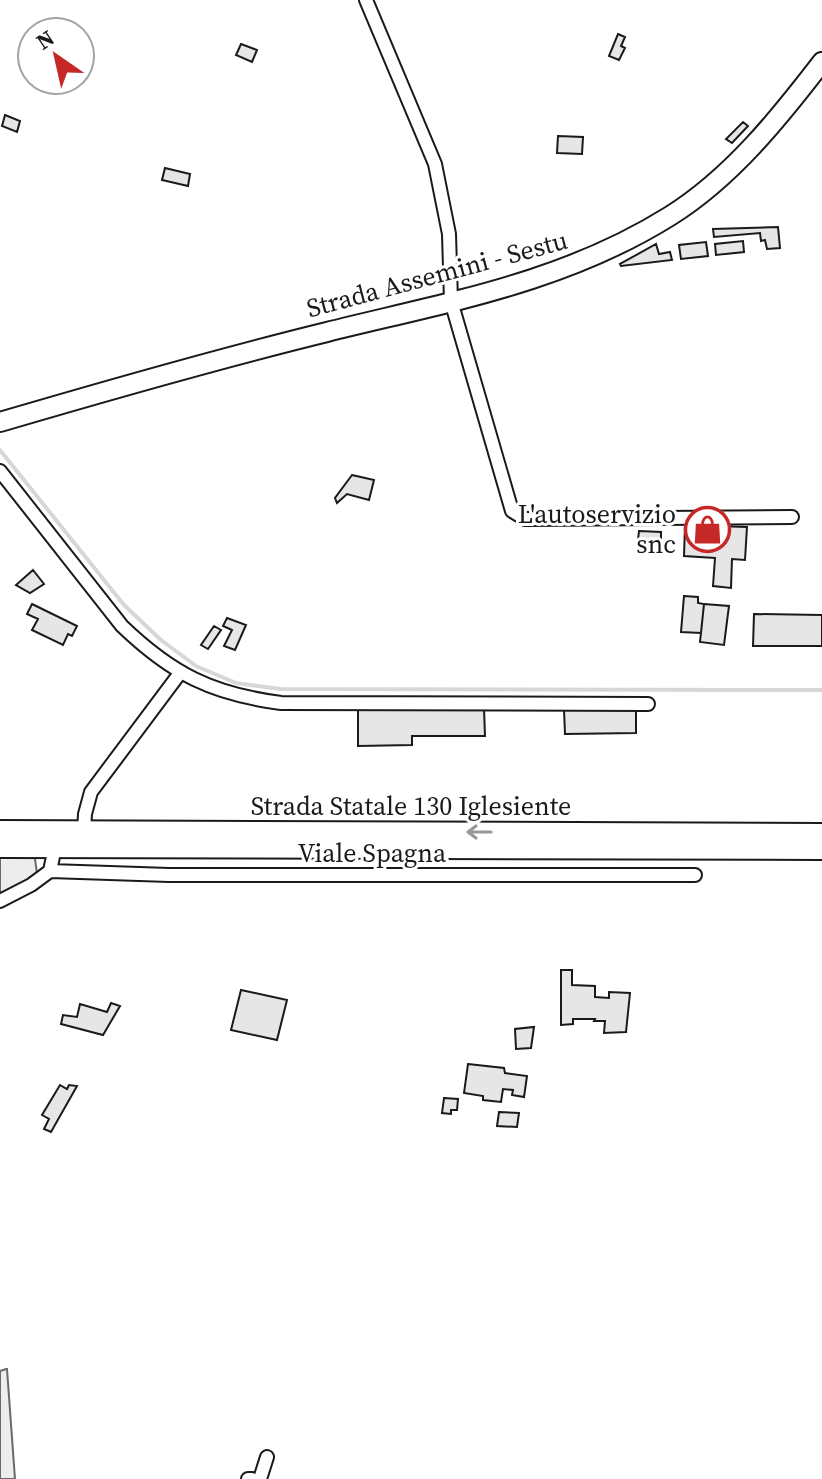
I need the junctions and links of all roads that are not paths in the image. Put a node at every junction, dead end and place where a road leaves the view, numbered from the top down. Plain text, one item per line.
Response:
1 (366, 0) edge
2 (821, 64) edge
3 (451, 301) junction
4 (0, 422) edge
5 (0, 471) edge
6 (792, 517) dead end
7 (180, 673) junction
8 (648, 704) dead end
9 (0, 831) edge
10 (84, 831) junction
11 (822, 834) edge
12 (0, 847) edge
13 (55, 847) junction
14 (822, 849) edge
15 (50, 871) junction
16 (695, 875) dead end
17 (0, 901) edge
18 (267, 1457) dead end
19 (260, 1479) edge

1 - 3 street
2 - 3 street, Strada Assemini - Sestu
3 - 4 street, Strada Assemini - Sestu
3 - 6 street
5 - 7 street
7 - 8 street
7 - 10 street
9 - 10 main road, Strada Statale 130 Iglesiente
11 -> 10 main road, Strada Statale 130 Iglesiente
12 - 13 main road, Strada Statale 130 Iglesiente
13 - 14 main road, Strada Statale 130 Iglesiente
13 - 15 street
15 - 16 street, Viale Spagna
15 - 17 street
18 - 19 street

